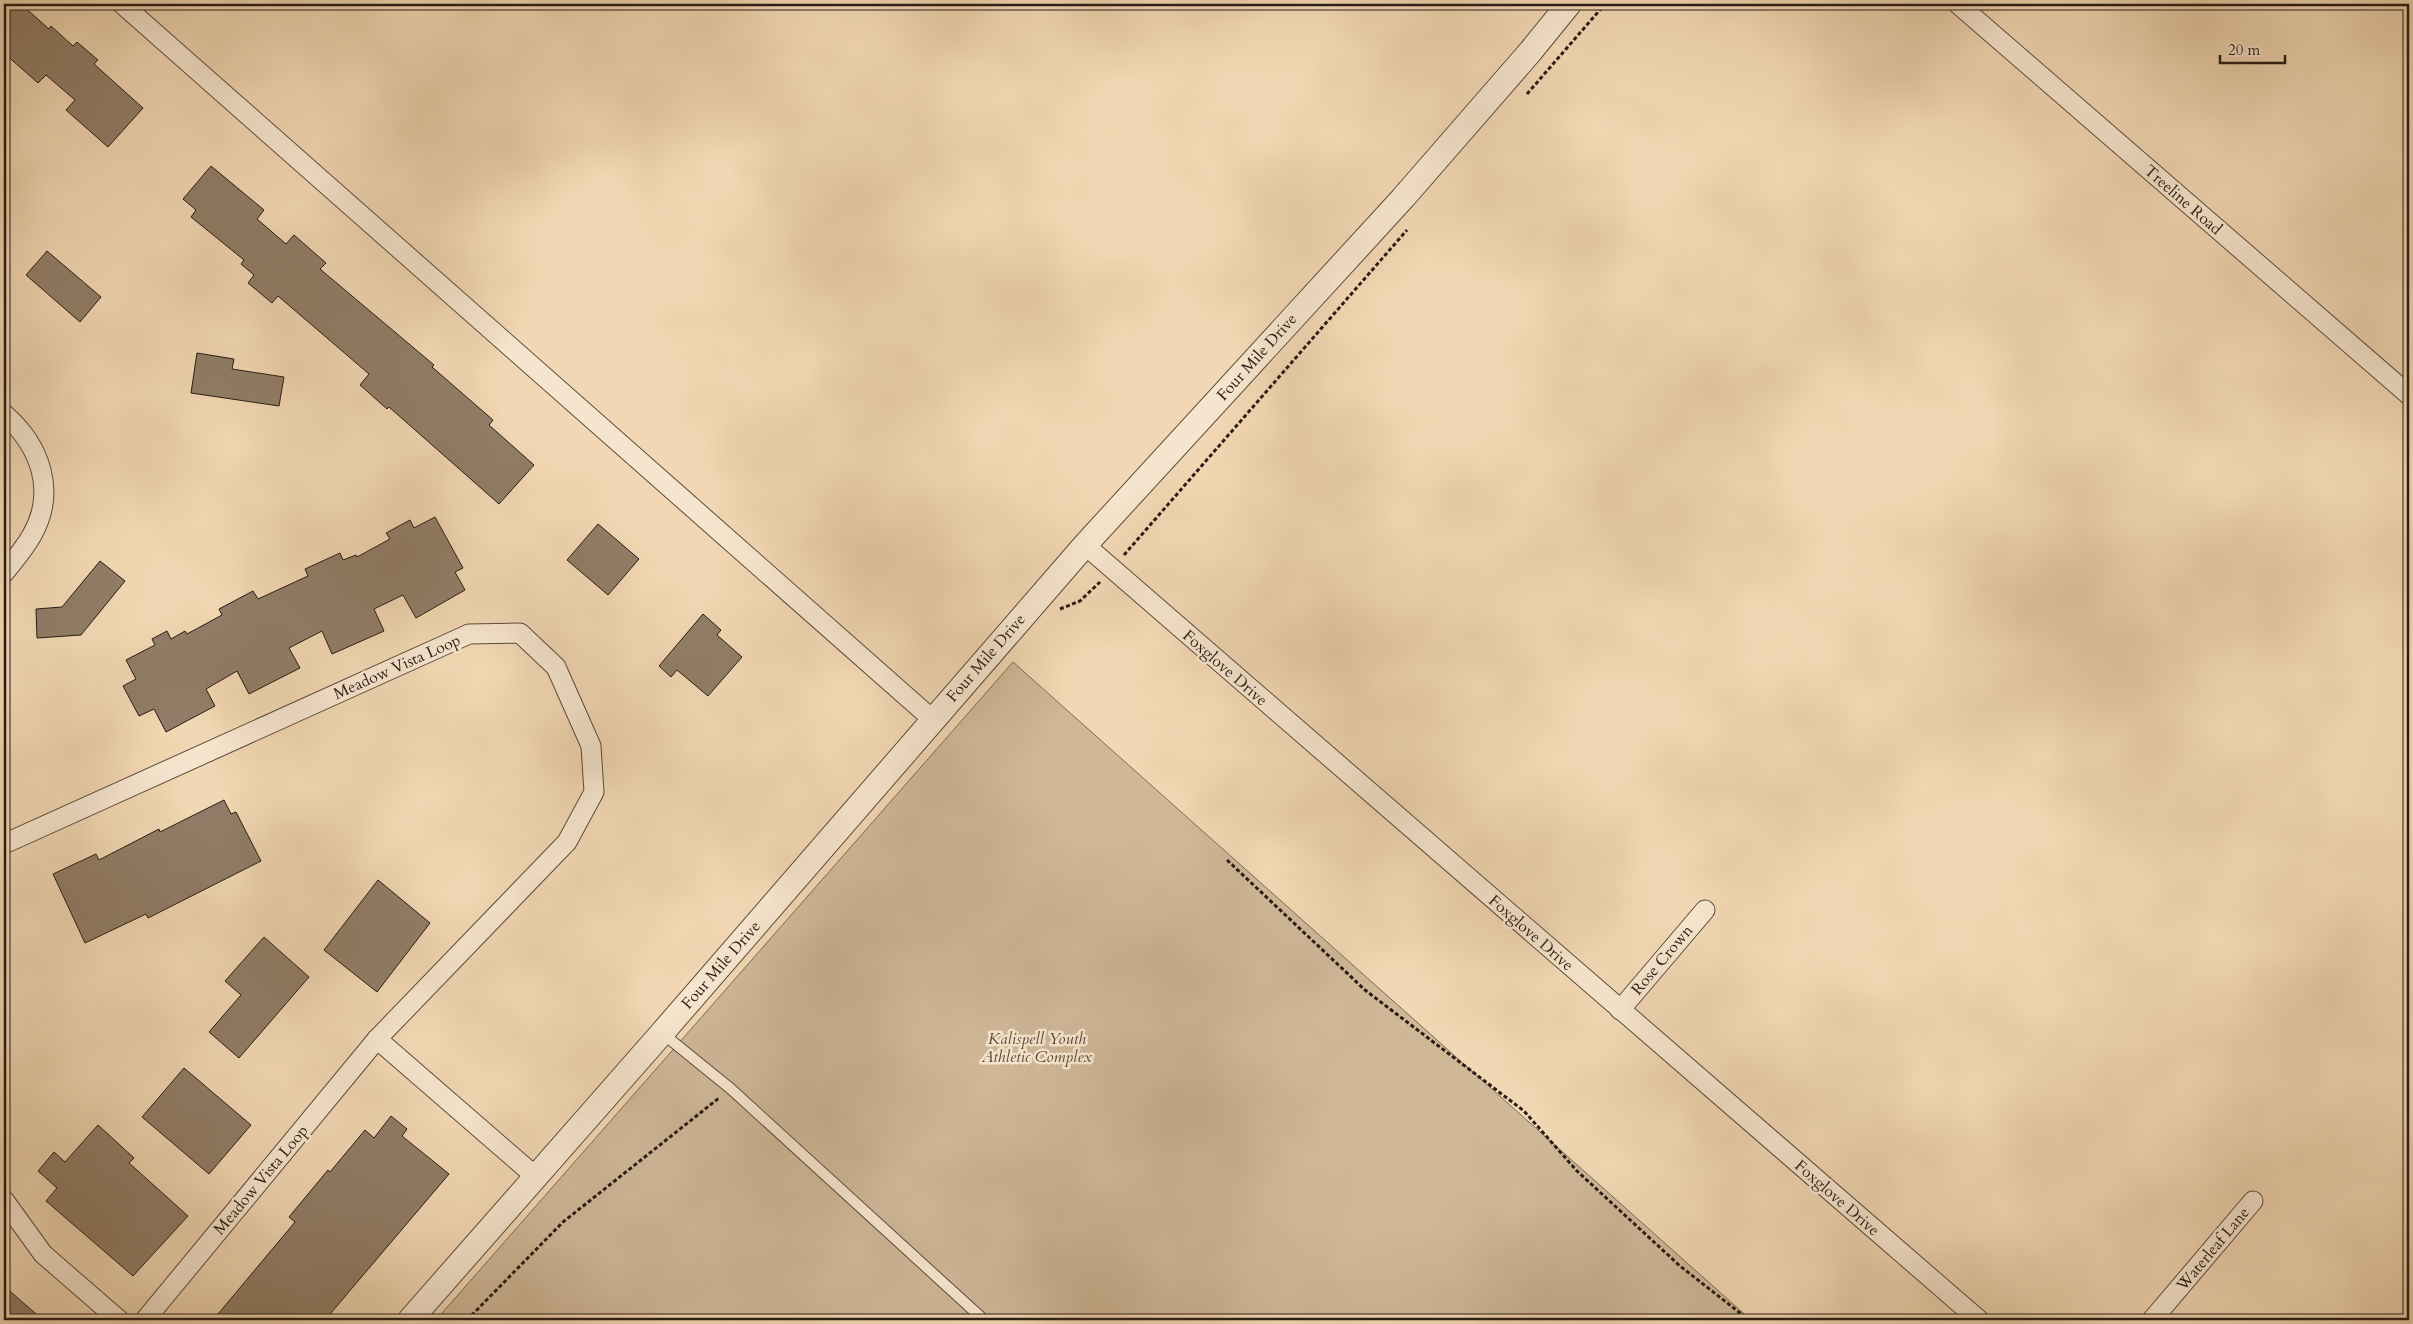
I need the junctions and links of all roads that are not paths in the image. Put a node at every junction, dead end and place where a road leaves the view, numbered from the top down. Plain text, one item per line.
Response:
1 (122, 4) edge
2 (1569, 4) edge
3 (1958, 4) edge
4 (2409, 396) edge
5 (4, 414) edge
6 (1085, 545) junction
7 (4, 573) edge
8 (932, 719) junction
9 (4, 844) edge
10 (1705, 910) dead end
11 (1620, 1010) junction
12 (662, 1033) junction
13 (377, 1039) junction
14 (536, 1177) junction
15 (4, 1200) edge
16 (2253, 1201) dead end
17 (119, 1320) edge
18 (145, 1320) edge
19 (410, 1320) edge
20 (984, 1320) edge
21 (1979, 1320) edge
22 (2152, 1320) edge

1 - 8 street
2 - 6 street, Four Mile Drive
3 - 4 street, Treeline Road
5 - 7 street
6 - 8 street, Four Mile Drive
6 - 11 street, Foxglove Drive
8 - 12 street, Four Mile Drive
9 - 13 street, Meadow Vista Loop
10 - 11 street, Rose Crown
11 - 21 street, Foxglove Drive
12 - 14 street, Four Mile Drive
12 - 20 lane
13 - 14 street
13 - 18 street, Meadow Vista Loop
14 - 19 street, Four Mile Drive
15 - 17 street
16 - 22 street, Waterleaf Lane

